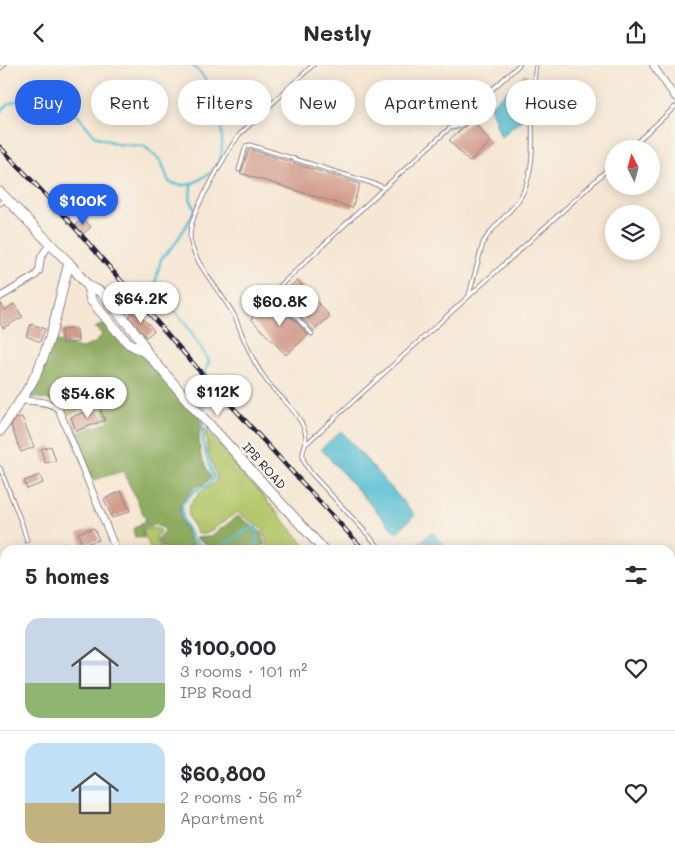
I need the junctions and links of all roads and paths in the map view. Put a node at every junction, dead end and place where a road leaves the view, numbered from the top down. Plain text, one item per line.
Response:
1 (4, 65) edge
2 (313, 65) edge
3 (519, 65) edge
4 (536, 65) edge
5 (653, 65) edge
6 (0, 68) edge
7 (496, 86) edge
8 (675, 97) edge
9 (675, 107) edge
10 (454, 125) edge
11 (462, 125) edge
12 (451, 128) junction
13 (639, 140) edge
14 (239, 170) dead end
15 (605, 171) edge
16 (385, 187) junction
17 (2, 198) edge
18 (50, 244) junction
19 (69, 263) junction
20 (274, 293) junction
21 (469, 296) junction
22 (0, 297) edge
23 (252, 312) dead end
24 (312, 334) dead end
25 (21, 400) junction
26 (0, 431) edge
27 (305, 445) junction
28 (0, 468) edge
29 (27, 541) dead end
30 (114, 545) edge
31 (319, 545) edge
32 (377, 545) edge

1 - 6 lane
2 - 27 lane
3 - 7 lane
4 - 21 lane
5 - 8 street
9 - 13 lane
10 - 12 lane
11 - 12 lane
12 - 16 lane
14 - 16 lane
15 - 21 lane
16 - 20 lane
17 - 18 street, IPB ROAD
18 - 19 street, IPB ROAD
18 - 22 street
19 - 25 street
19 - 31 street, IPB ROAD
20 - 23 lane
20 - 24 lane
21 - 27 lane
25 - 26 street
25 - 30 street
27 - 32 lane
28 - 29 lane

